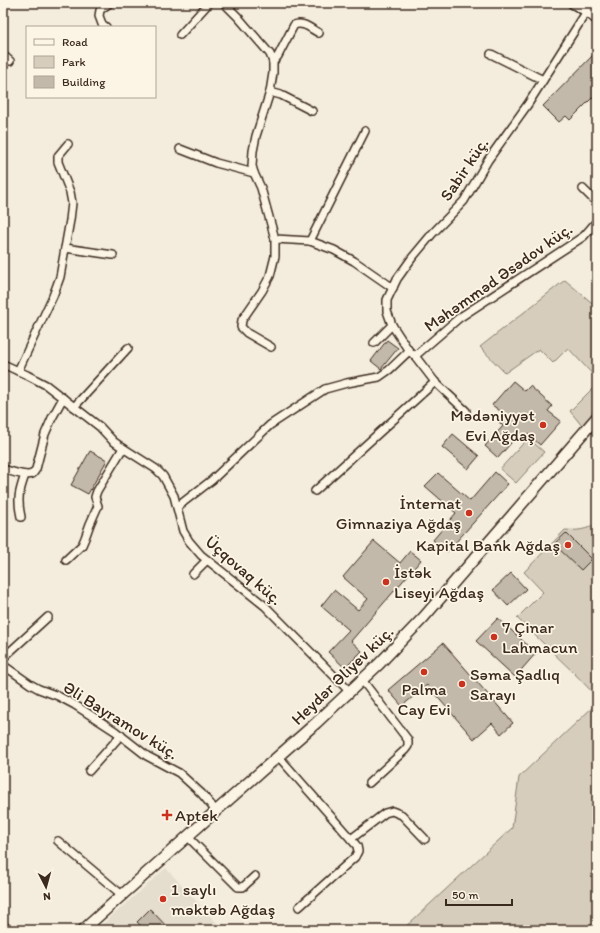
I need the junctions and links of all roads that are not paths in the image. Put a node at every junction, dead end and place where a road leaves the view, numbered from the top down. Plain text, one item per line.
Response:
1 (110, 3) edge
2 (209, 3) edge
3 (224, 3) edge
4 (574, 3) edge
5 (590, 7) edge
6 (597, 19) edge
7 (105, 26) edge
8 (319, 33) dead end
9 (180, 35) dead end
10 (491, 54) dead end
11 (3, 55) edge
12 (10, 61) dead end
13 (273, 62) junction
14 (543, 80) junction
15 (270, 92) junction
16 (312, 111) dead end
17 (365, 131) dead end
18 (68, 144) dead end
19 (180, 149) dead end
20 (254, 173) junction
21 (583, 189) dead end
22 (597, 203) edge
23 (597, 221) edge
24 (275, 239) junction
25 (310, 242) junction
26 (65, 248) junction
27 (113, 255) dead end
28 (393, 288) junction
29 (392, 326) junction
30 (374, 343) dead end
31 (271, 347) dead end
32 (128, 348) dead end
33 (409, 351) junction
34 (414, 356) junction
35 (3, 364) edge
36 (18, 371) junction
37 (435, 382) junction
38 (63, 398) junction
39 (74, 407) junction
40 (466, 412) dead end
41 (597, 417) edge
42 (123, 448) junction
43 (3, 470) edge
44 (25, 475) junction
45 (315, 491) dead end
46 (177, 507) junction
47 (21, 518) dead end
48 (66, 560) dead end
49 (207, 560) junction
50 (193, 574) dead end
51 (48, 617) dead end
52 (3, 658) edge
53 (3, 665) edge
54 (362, 680) junction
55 (350, 692) junction
56 (121, 735) junction
57 (278, 756) junction
58 (89, 772) dead end
59 (369, 783) dead end
60 (216, 810) junction
61 (187, 836) junction
62 (351, 839) junction
63 (425, 839) dead end
64 (58, 841) dead end
65 (255, 876) dead end
66 (122, 895) junction
67 (299, 907) dead end
68 (3, 925) edge
69 (9, 930) edge
70 (83, 930) edge

1 - 7 street
2 - 9 street
3 - 13 street
4 - 5 main road
5 - 6 main road
5 - 14 street, Sabir küç.
8 - 13 street
10 - 14 street
11 - 12 street
13 - 15 street
14 - 28 street, Sabir küç.
15 - 16 street
15 - 20 street
17 - 25 street
18 - 26 street
19 - 20 street
20 - 24 street
21 - 22 street
23 - 34 street, Məhəmməd Əsədov küç.
24 - 25 street
24 - 31 street
25 - 28 street
26 - 27 street
26 - 36 street
28 - 29 street, Sabir küç.
29 - 30 street
29 - 33 street, Sabir küç.
32 - 39 street
33 - 34 street
33 - 46 street
34 - 37 street
35 - 36 street, Üçqovaq küç.
36 - 38 street, Üçqovaq küç.
37 - 40 street
37 - 45 street
38 - 39 street, Üçqovaq küç.
38 - 44 street
39 - 42 street, Üçqovaq küç.
41 - 54 main road, Heydər Əliyev küç.
42 - 46 street, Üçqovaq küç.
42 - 48 street
43 - 44 street
44 - 47 street
46 - 49 street, Üçqovaq küç.
49 - 50 street
49 - 55 street, Üçqovaq küç.
51 - 52 street
53 - 56 street, Əli Bayramov küç.
54 - 55 main road, Heydər Əliyev küç.
54 - 59 street
55 - 57 main road, Heydər Əliyev küç.
56 - 58 street
56 - 60 street, Əli Bayramov küç.
57 - 60 main road, Heydər Əliyev küç.
57 - 62 street
60 - 61 main road, Heydər Əliyev küç.
61 - 65 street
61 - 66 main road, Heydər Əliyev küç.
62 - 63 street
62 - 67 street
64 - 66 street
66 - 70 main road, Heydər Əliyev küç.
68 - 69 street

